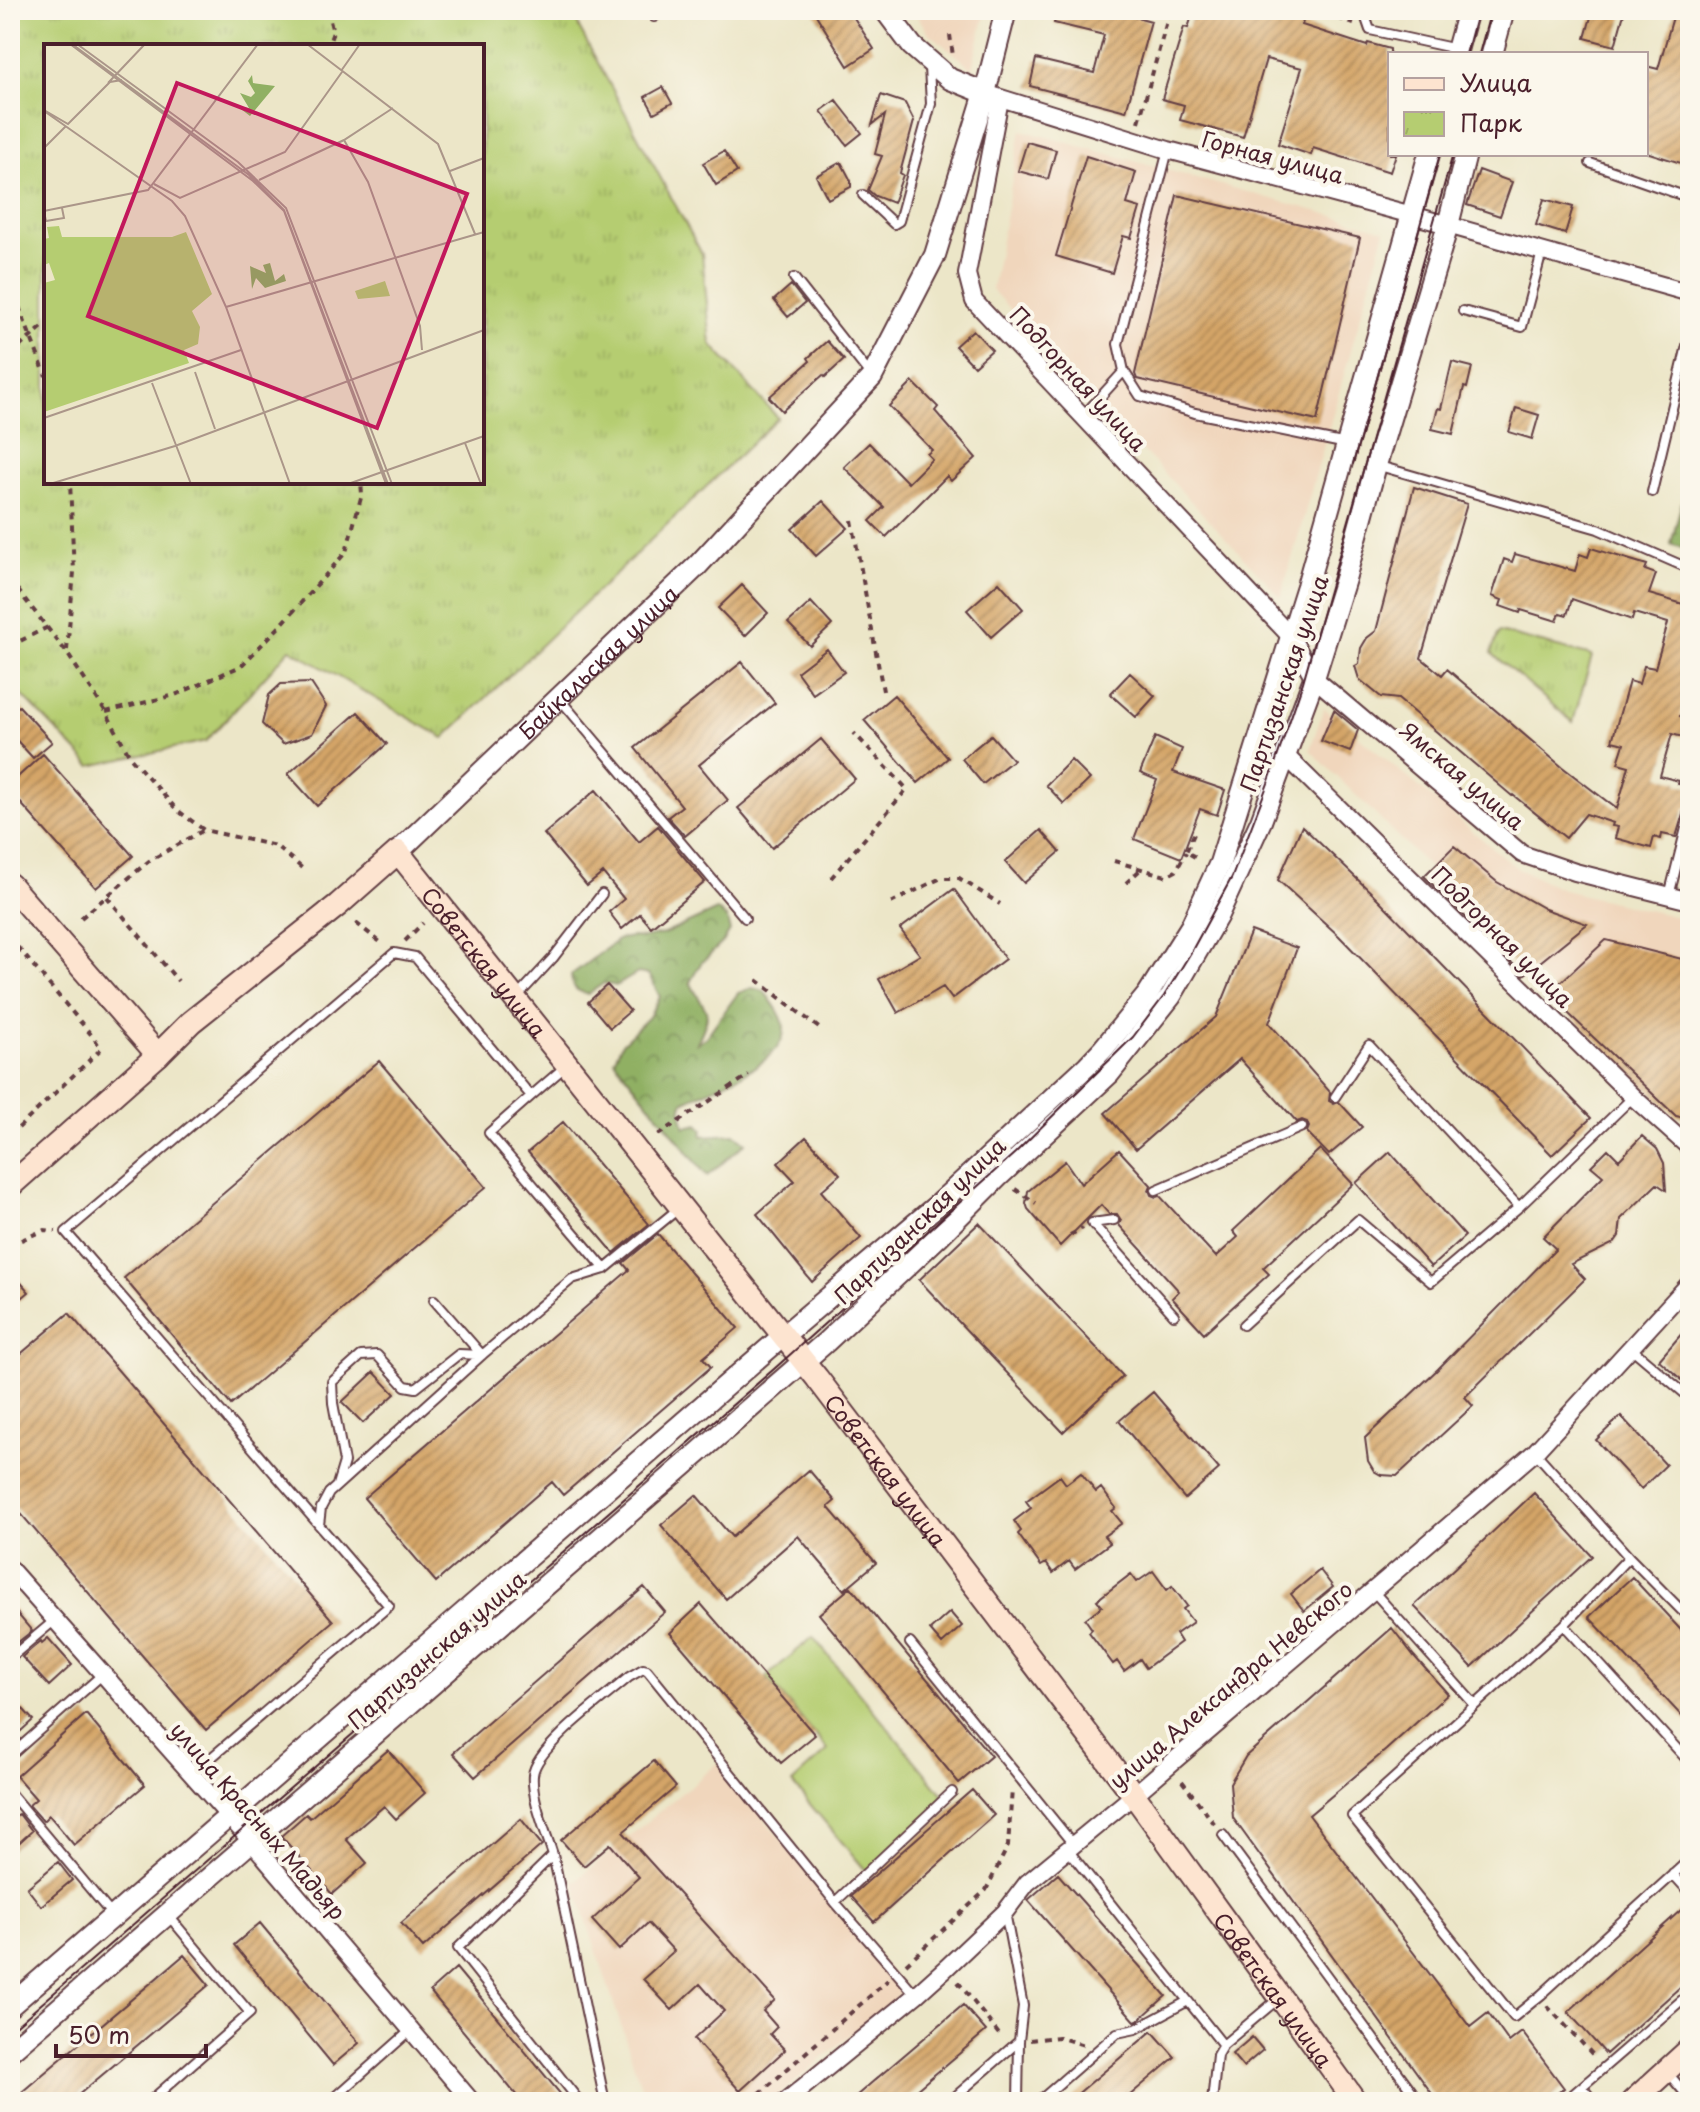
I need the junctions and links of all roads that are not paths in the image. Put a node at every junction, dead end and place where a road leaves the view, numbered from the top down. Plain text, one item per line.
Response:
1 (663, 10) edge
2 (885, 10) edge
3 (1006, 10) edge
4 (1363, 10) edge
5 (1468, 10) edge
6 (1504, 10) edge
7 (654, 17) dead end
8 (1457, 51) edge
9 (1493, 52) edge
10 (929, 61) junction
11 (993, 96) junction
12 (1168, 150) junction
13 (1428, 156) edge
14 (1465, 156) edge
15 (1590, 163) dead end
16 (863, 195) dead end
17 (1690, 198) edge
18 (1412, 215) junction
19 (1448, 225) junction
20 (1542, 252) junction
21 (794, 278) dead end
22 (1690, 293) edge
23 (1463, 311) dead end
24 (1690, 333) edge
25 (1124, 371) junction
26 (872, 377) junction
27 (1083, 416) junction
28 (1347, 444) junction
29 (1376, 465) junction
30 (1652, 492) dead end
31 (1690, 569) edge
32 (1291, 637) junction
33 (1314, 678) junction
34 (559, 697) junction
35 (1285, 755) junction
36 (1690, 812) edge
37 (398, 852) junction
38 (10, 885) edge
39 (602, 894) dead end
40 (1669, 896) junction
41 (1690, 901) edge
42 (745, 918) dead end
43 (515, 999) junction
44 (158, 1055) junction
45 (567, 1065) junction
46 (531, 1096) junction
47 (1335, 1097) dead end
48 (1633, 1097) junction
49 (1302, 1127) dead end
50 (1690, 1148) edge
51 (10, 1186) edge
52 (1156, 1190) dead end
53 (680, 1207) junction
54 (1519, 1207) junction
55 (1114, 1220) dead end
56 (605, 1269) junction
57 (1690, 1283) edge
58 (434, 1300) dead end
59 (1174, 1315) dead end
60 (1243, 1325) dead end
61 (783, 1336) junction
62 (1631, 1347) junction
63 (482, 1355) junction
64 (803, 1361) junction
65 (1690, 1398) edge
66 (1535, 1452) junction
67 (337, 1486) junction
68 (319, 1525) junction
69 (1629, 1557) junction
70 (10, 1570) edge
71 (1373, 1591) junction
72 (1690, 1619) edge
73 (55, 1620) junction
74 (1564, 1625) junction
75 (910, 1643) dead end
76 (10, 1658) edge
77 (103, 1674) junction
78 (1474, 1704) junction
79 (10, 1756) edge
80 (1690, 1763) edge
81 (192, 1774) junction
82 (952, 1792) dead end
83 (10, 1793) edge
84 (1134, 1795) junction
85 (230, 1817) junction
86 (1223, 1835) road end
87 (251, 1841) junction
88 (1071, 1847) junction
89 (553, 1855) junction
90 (1690, 1859) edge
91 (1673, 1874) junction
92 (1690, 1893) edge
93 (835, 1902) junction
94 (1005, 1912) junction
95 (167, 1914) junction
96 (114, 1917) junction
97 (1690, 1993) edge
98 (916, 1995) junction
99 (1282, 1996) junction
100 (1188, 2001) junction
101 (10, 2006) edge
102 (411, 2030) junction
103 (1019, 2041) junction
104 (1223, 2045) junction
105 (1690, 2049) edge
106 (10, 2051) edge
107 (1666, 2071) junction
108 (1582, 2087) junction
109 (1690, 2099) edge
110 (149, 2102) edge
111 (330, 2102) edge
112 (472, 2102) edge
113 (580, 2102) edge
114 (605, 2102) edge
115 (785, 2102) edge
116 (949, 2102) edge
117 (1018, 2102) edge
118 (1038, 2102) edge
119 (1212, 2102) edge
120 (1356, 2102) edge
121 (1420, 2102) edge
122 (1564, 2102) edge
123 (1594, 2102) edge
124 (1632, 2102) edge

1 - 7 lane
2 - 10 street
3 - 11 street, Байкальская улица
4 - 8 lane
5 - 8 street
6 - 9 street
10 - 11 street
10 - 16 lane
11 - 12 street, Горная улица
11 - 26 street, Байкальская улица
11 - 27 street, Подгорная улица
12 - 18 street, Горная улица
12 - 25 lane
13 - 18 street, Партизанская улица
14 - 19 street, Партизанская улица
15 - 17 lane
18 - 19 street, Горная улица
18 - 28 street, Партизанская улица
19 - 20 street, Горная улица
19 - 29 street, Партизанская улица
20 - 22 street, Горная улица
20 - 23 lane
21 - 26 lane
24 - 30 lane
25 - 27 lane
25 - 28 lane
26 - 34 street, Байкальская улица
27 - 32 street, Подгорная улица
28 - 32 street, Партизанская улица
29 - 31 lane
29 - 33 street, Партизанская улица
32 - 33 street, Ямская улица
32 - 61 street, Партизанская улица
33 - 35 street, Партизанская улица
33 - 40 street, Ямская улица
34 - 37 street, Байкальская улица
34 - 42 lane
35 - 48 street, Подгорная улица
35 - 64 street, Партизанская улица
36 - 40 lane
37 - 43 main road, Советская улица
37 - 44 main road, Байкальская улица
38 - 44 main road
39 - 43 lane
40 - 41 street, Ямская улица
43 - 45 main road, Советская улица
44 - 51 main road, Байкальская улица
45 - 46 lane
45 - 53 main road, Советская улица
46 - 56 lane
46 - 68 lane
47 - 54 lane
48 - 50 street, Подгорная улица
48 - 54 lane
49 - 52 lane
53 - 56 lane
53 - 61 main road, Советская улица
54 - 60 lane
55 - 59 lane
56 - 63 lane
57 - 62 street, улица Александра Невского
58 - 63 lane
61 - 64 main road, Советская улица
61 - 85 street, Партизанская улица
62 - 65 lane
62 - 66 street, улица Александра Невского
63 - 67 lane
63 - 67 lane
64 - 84 main road, Советская улица
64 - 87 street, Партизанская улица
66 - 69 lane
66 - 71 street, улица Александра Невского
67 - 68 lane
68 - 81 lane
69 - 72 lane
69 - 74 lane
70 - 73 street, улица Красных Мадьяр
71 - 78 lane
71 - 84 street, улица Александра Невского
73 - 76 lane
73 - 77 street, улица Красных Мадьяр
74 - 78 lane
74 - 80 lane
75 - 88 lane
77 - 79 lane
77 - 81 street, улица Красных Мадьяр
78 - 91 lane
81 - 85 street, улица Красных Мадьяр
82 - 93 lane
83 - 96 lane
84 - 88 street, улица Александра Невского
84 - 99 main road, Советская улица
85 - 87 street, улица Красных Мадьяр
85 - 96 street, Партизанская улица
86 - 121 lane
87 - 95 street, Партизанская улица
87 - 102 street, улица Красных Мадьяр
88 - 94 street, улица Александра Невского
88 - 100 lane
89 - 93 lane
89 - 113 lane
89 - 114 lane
90 - 91 lane
91 - 92 lane
93 - 98 lane
94 - 98 street, улица Александра Невского
94 - 103 lane
95 - 106 street, Партизанская улица
95 - 110 lane
96 - 101 street, Партизанская улица
97 - 108 lane
98 - 115 street, улица Александра Невского
99 - 104 lane
99 - 120 main road, Советская улица
100 - 104 lane
100 - 118 lane
102 - 111 lane
102 - 112 street, улица Красных Мадьяр
103 - 116 lane
103 - 117 lane
104 - 119 lane
105 - 107 main road
107 - 109 lane
107 - 124 main road
108 - 122 lane
108 - 123 lane

